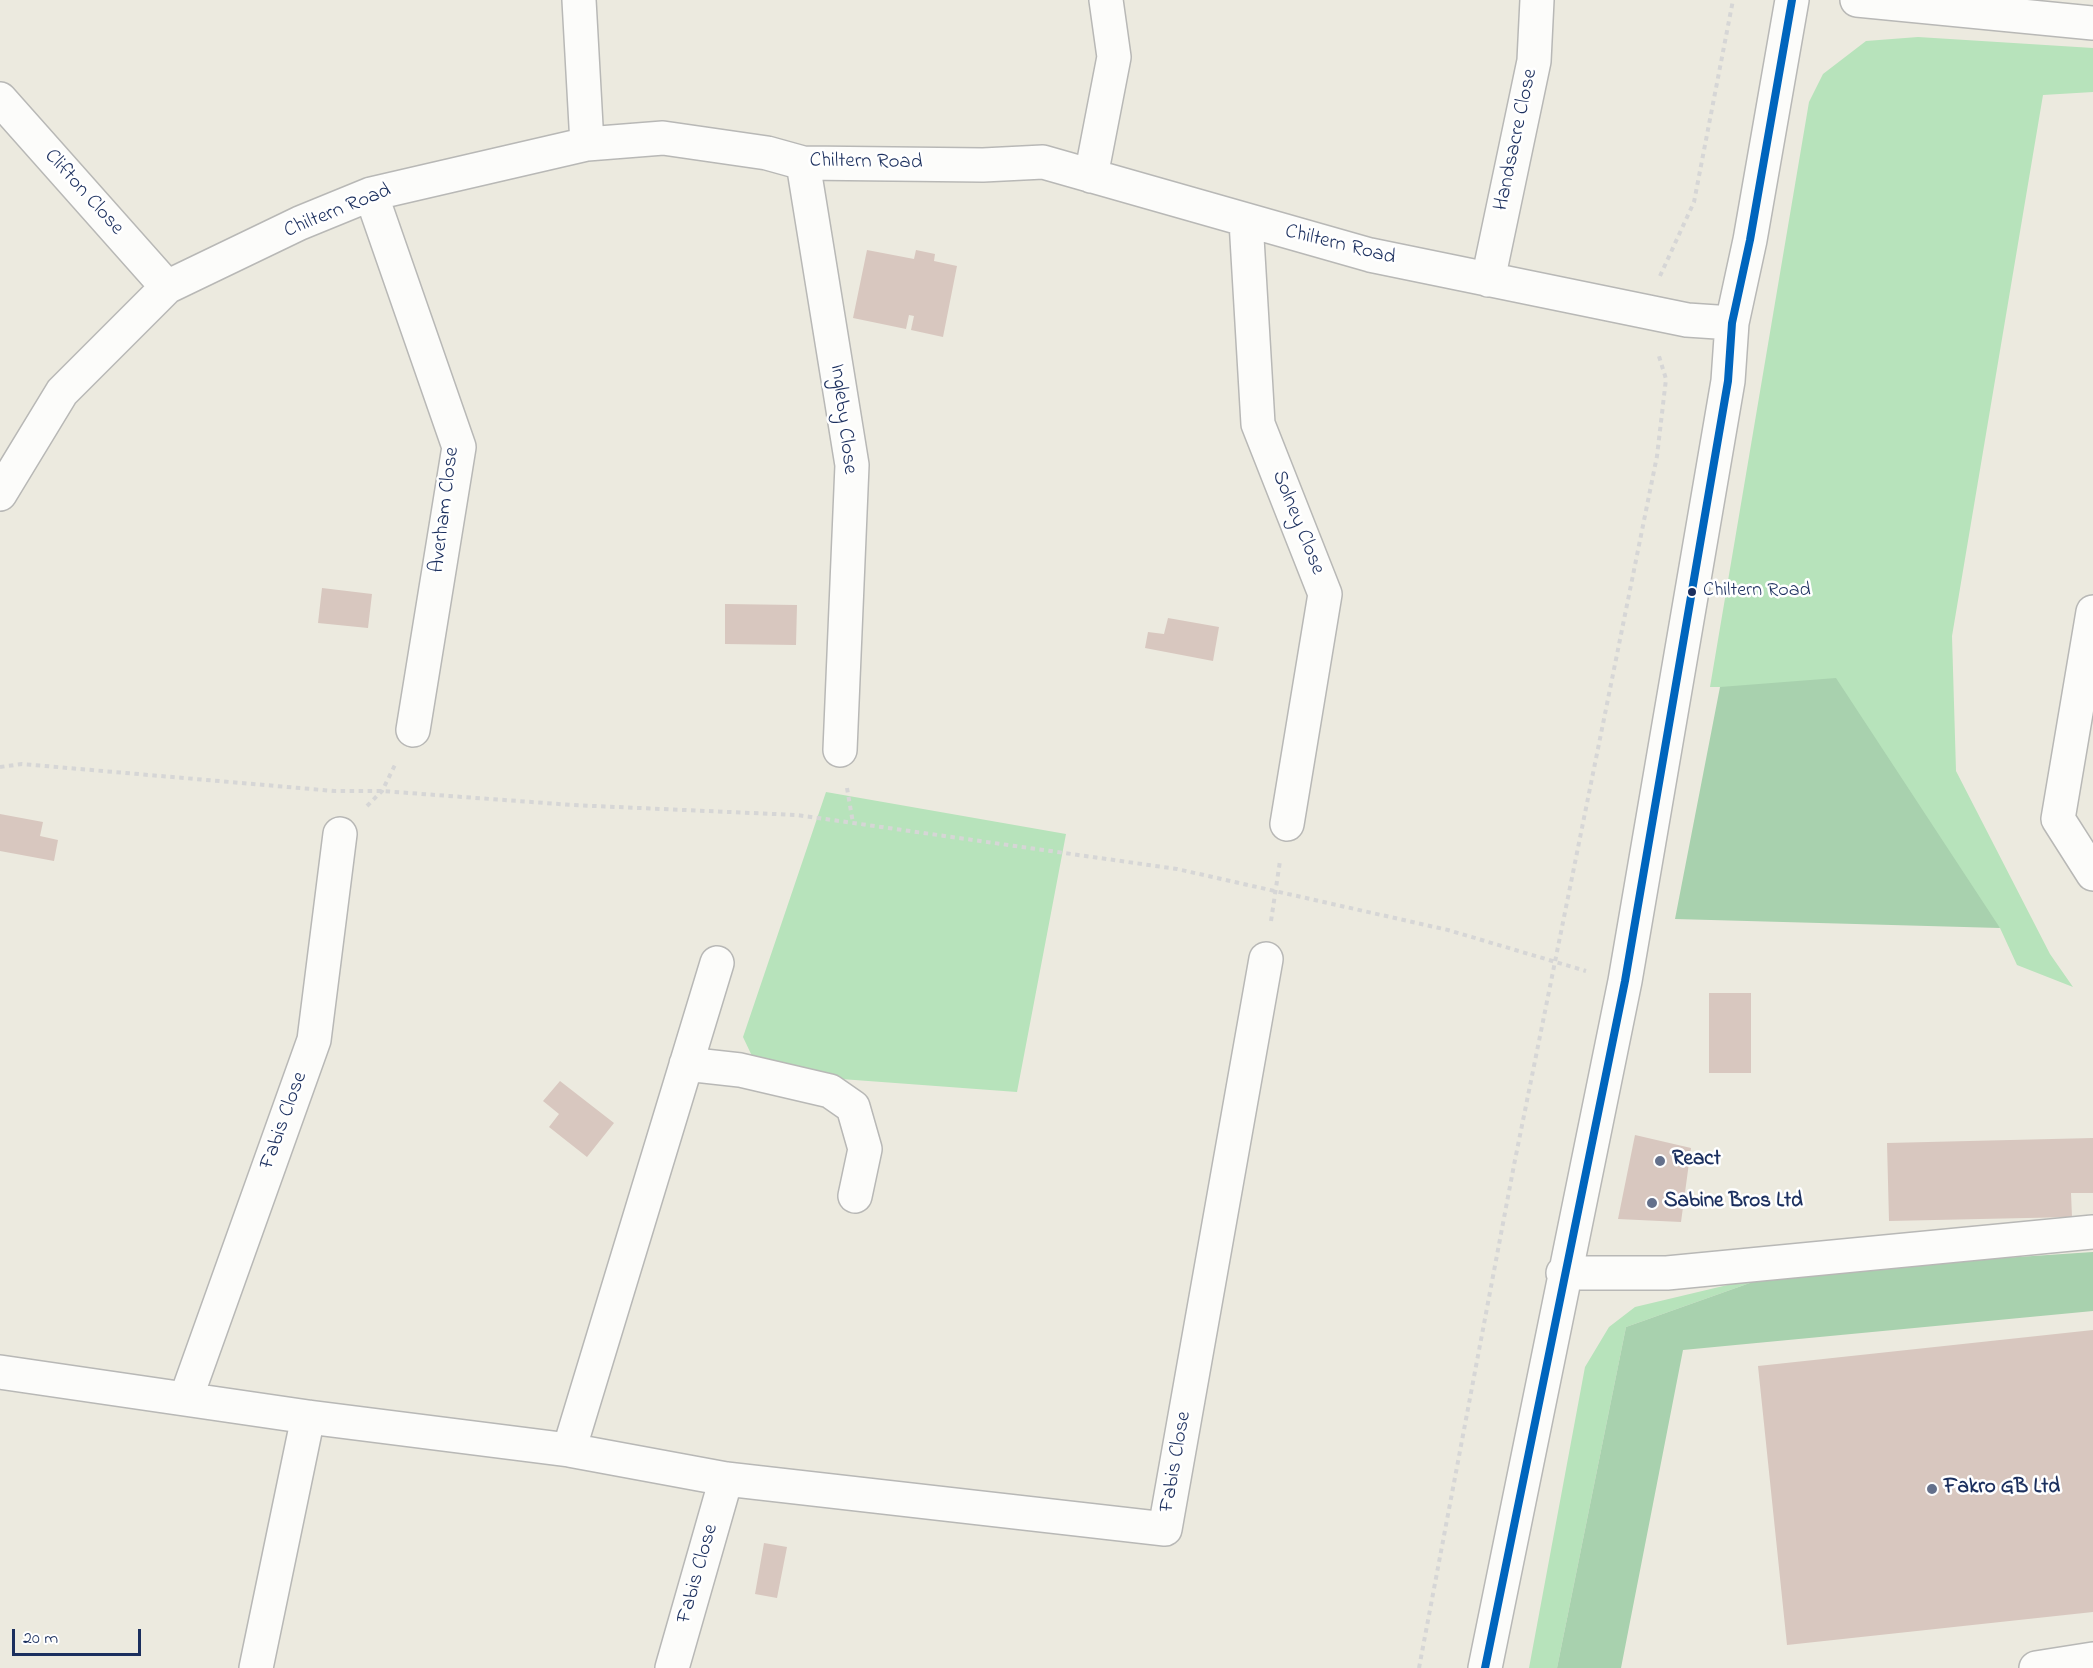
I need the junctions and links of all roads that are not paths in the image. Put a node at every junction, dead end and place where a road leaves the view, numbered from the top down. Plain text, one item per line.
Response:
1 (579, 0) edge
2 (1106, 0) edge
3 (1537, 0) edge
4 (1792, 0) edge
5 (1857, 0) edge
6 (2093, 23) edge
7 (0, 99) edge
8 (587, 144) junction
9 (803, 163) junction
10 (1091, 176) junction
11 (371, 194) junction
12 (1246, 221) junction
13 (1488, 279) junction
14 (167, 287) junction
15 (1732, 323) junction
16 (0, 494) edge
17 (2093, 612) edge
18 (412, 730) road end
19 (840, 750) dead end
20 (1287, 824) road end
21 (340, 834) road end
22 (2093, 874) edge
23 (1266, 958) road end
24 (717, 963) dead end
25 (686, 1065) junction
26 (855, 1196) dead end
27 (2093, 1232) edge
28 (1563, 1274) junction
29 (0, 1372) edge
30 (186, 1398) junction
31 (308, 1417) junction
32 (569, 1450) junction
33 (726, 1479) junction
34 (2093, 1659) edge
35 (256, 1668) edge
36 (672, 1668) edge
37 (1485, 1668) edge
38 (2036, 1668) edge

1 - 8 street
2 - 10 street
3 - 13 street, Handsacre Close
4 - 15 street
5 - 6 street
7 - 14 street, Clifton Close
8 - 9 street, Chiltern Road
8 - 11 street, Chiltern Road
9 - 10 street, Chiltern Road
9 - 19 street, Ingleby Close
10 - 12 street, Chiltern Road
11 - 14 street, Chiltern Road
11 - 18 street, Averham Close
12 - 13 street, Chiltern Road
12 - 20 street, Solney Close
13 - 15 street, Chiltern Road
14 - 16 street, Chiltern Road
15 - 28 street
17 - 22 street
21 - 30 street, Fabis Close
23 - 33 street, Fabis Close
24 - 25 street
25 - 26 street
25 - 32 street
27 - 28 street
28 - 37 street
29 - 30 street, Fabis Close
30 - 31 street, Fabis Close
31 - 32 street, Fabis Close
31 - 35 street
32 - 33 street, Fabis Close
33 - 36 street, Fabis Close
34 - 38 street

